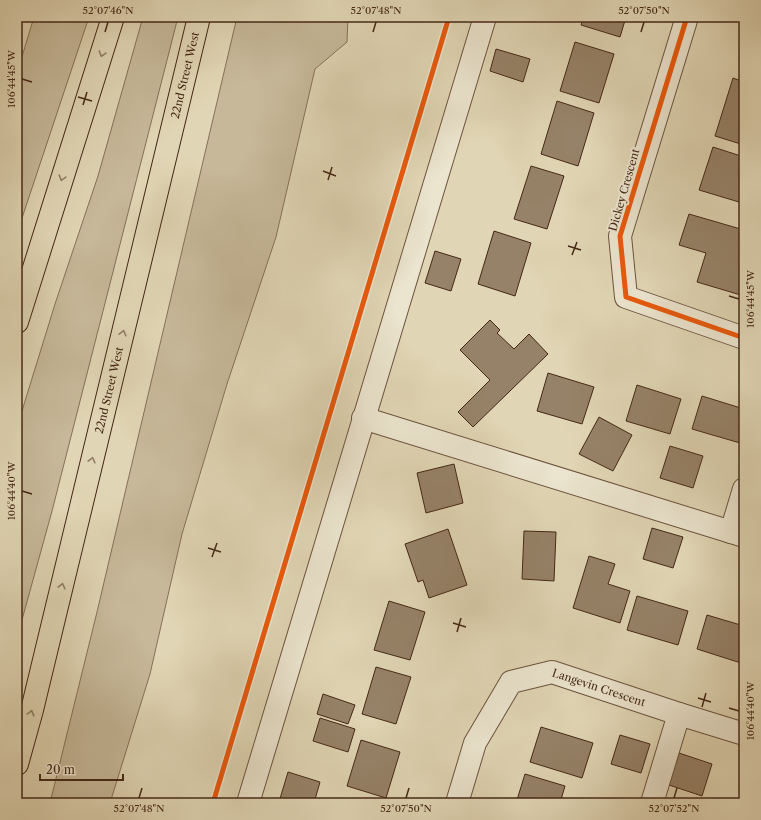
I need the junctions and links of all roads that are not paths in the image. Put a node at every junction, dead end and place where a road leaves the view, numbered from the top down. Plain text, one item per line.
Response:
1 (113, 17) edge
2 (198, 17) edge
3 (485, 17) edge
4 (687, 17) edge
5 (17, 322) edge
6 (744, 338) edge
7 (363, 418) junction
8 (744, 489) edge
9 (737, 534) edge
10 (679, 714) junction
11 (744, 734) edge
12 (17, 764) edge
13 (248, 803) edge
14 (457, 803) edge
15 (652, 803) edge

1 -> 5 highway
12 -> 2 highway, 22nd Street West
3 - 7 street
4 - 6 street, Dickey Crescent
7 - 9 street
7 - 13 street
8 - 9 street
10 - 11 street, Langevin Crescent
10 - 14 street, Langevin Crescent
10 - 15 street

